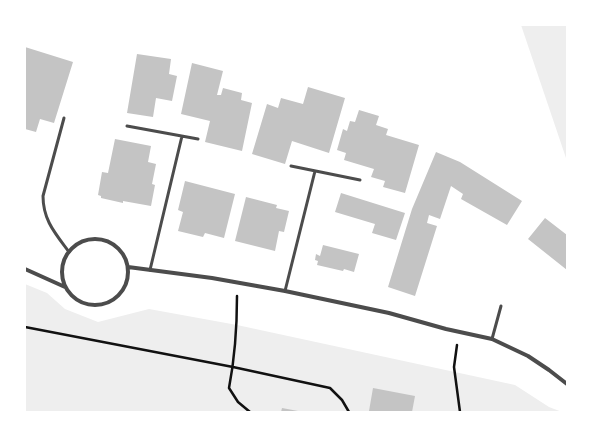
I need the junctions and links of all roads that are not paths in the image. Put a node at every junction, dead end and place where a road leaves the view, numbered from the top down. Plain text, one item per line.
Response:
1 (64, 118) dead end
2 (127, 126) dead end
3 (182, 136) junction
4 (198, 139) dead end
5 (291, 166) dead end
6 (316, 171) junction
7 (360, 180) dead end
8 (69, 252) junction
9 (128, 267) junction
10 (25, 269) edge
11 (150, 270) junction
12 (65, 287) junction
13 (284, 291) junction
14 (501, 306) dead end
15 (492, 339) junction
16 (567, 384) edge

1 - 8 lane
2 - 3 lane
3 - 4 lane
3 - 11 lane
5 - 6 lane
6 - 7 lane
6 - 13 lane
8 - 9 street
8 - 12 street
9 - 11 street
9 - 12 street
10 - 12 street
11 - 13 street
13 - 15 street
14 - 15 lane
15 - 16 street

